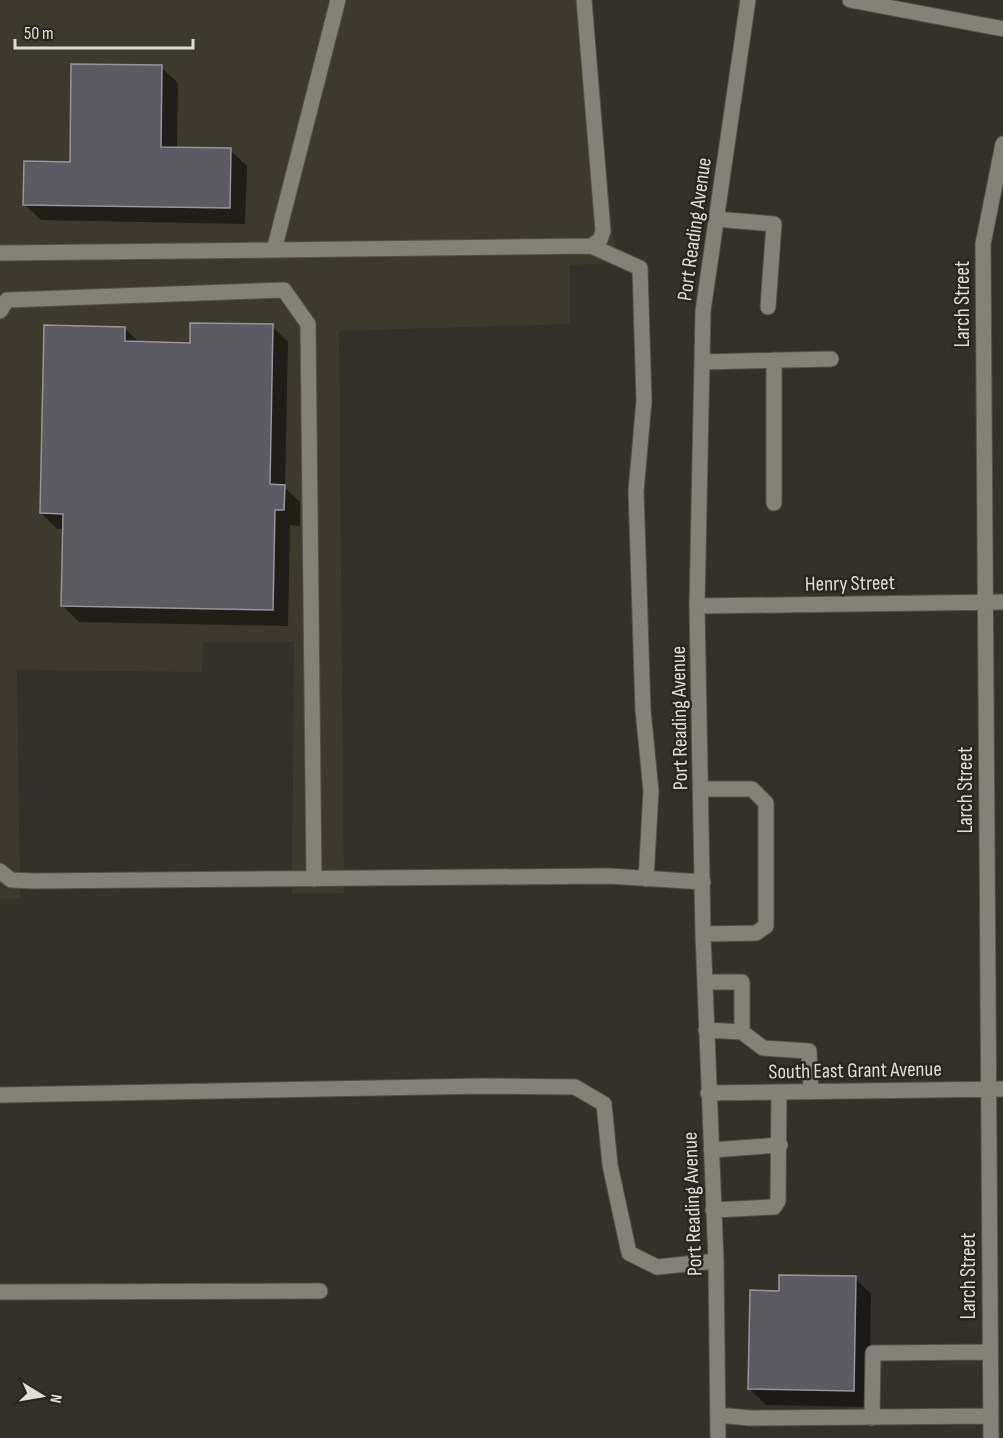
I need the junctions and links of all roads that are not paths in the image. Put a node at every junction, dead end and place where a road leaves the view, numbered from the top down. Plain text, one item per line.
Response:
1 (338, 0) edge
2 (584, 0) edge
3 (748, 0) edge
4 (850, 0) edge
5 (1003, 29) edge
6 (1003, 144) edge
7 (716, 219) junction
8 (591, 246) junction
9 (274, 250) junction
10 (0, 253) edge
11 (768, 307) dead end
12 (0, 311) edge
13 (831, 358) dead end
14 (774, 360) junction
15 (702, 362) junction
16 (774, 503) dead end
17 (985, 602) junction
18 (1003, 602) edge
19 (697, 606) junction
20 (701, 789) junction
21 (0, 872) edge
22 (314, 879) junction
23 (646, 879) junction
24 (703, 882) junction
25 (703, 934) junction
26 (705, 982) junction
27 (706, 1030) junction
28 (742, 1032) junction
29 (996, 1089) edge
30 (779, 1092) junction
31 (811, 1092) junction
32 (708, 1093) junction
33 (0, 1095) edge
34 (780, 1145) junction
35 (711, 1150) junction
36 (713, 1210) junction
37 (716, 1261) junction
38 (320, 1291) dead end
39 (0, 1292) edge
40 (990, 1352) junction
41 (718, 1415) junction
42 (990, 1416) junction
43 (872, 1418) junction
44 (718, 1438) edge
45 (991, 1438) edge

1 - 9 street
2 - 8 street
3 - 7 street, Port Reading Avenue
4 - 5 street
6 - 17 street, Larch Street
7 - 11 street
7 - 15 street, Port Reading Avenue
8 - 9 street
8 - 23 street
9 - 10 street
12 - 22 street
13 - 14 street
14 - 15 street
14 - 16 street
15 - 19 street, Port Reading Avenue
17 - 18 street, Henry Street
17 - 19 street, Henry Street
17 - 29 street, Larch Street
19 - 20 street, Port Reading Avenue
20 - 24 street, Port Reading Avenue
20 - 25 street
21 - 22 street
22 - 23 street
23 - 24 street
24 - 25 street, Port Reading Avenue
25 - 26 street, Port Reading Avenue
26 - 27 street, Port Reading Avenue
26 - 28 street
27 - 28 street
27 - 32 street, Port Reading Avenue
28 - 31 street
29 - 31 street, South East Grant Avenue
29 - 40 street, Larch Street
30 - 31 street, South East Grant Avenue
30 - 32 street, South East Grant Avenue
30 - 34 street
32 - 35 street, Port Reading Avenue
33 - 37 street
34 - 35 street
34 - 36 street
35 - 36 street, Port Reading Avenue
36 - 37 street, Port Reading Avenue
37 - 41 street, Port Reading Avenue
38 - 39 street
40 - 42 street, Larch Street
40 - 43 street
41 - 43 street
41 - 44 street, Port Reading Avenue
42 - 43 street
42 - 45 street, Larch Street

